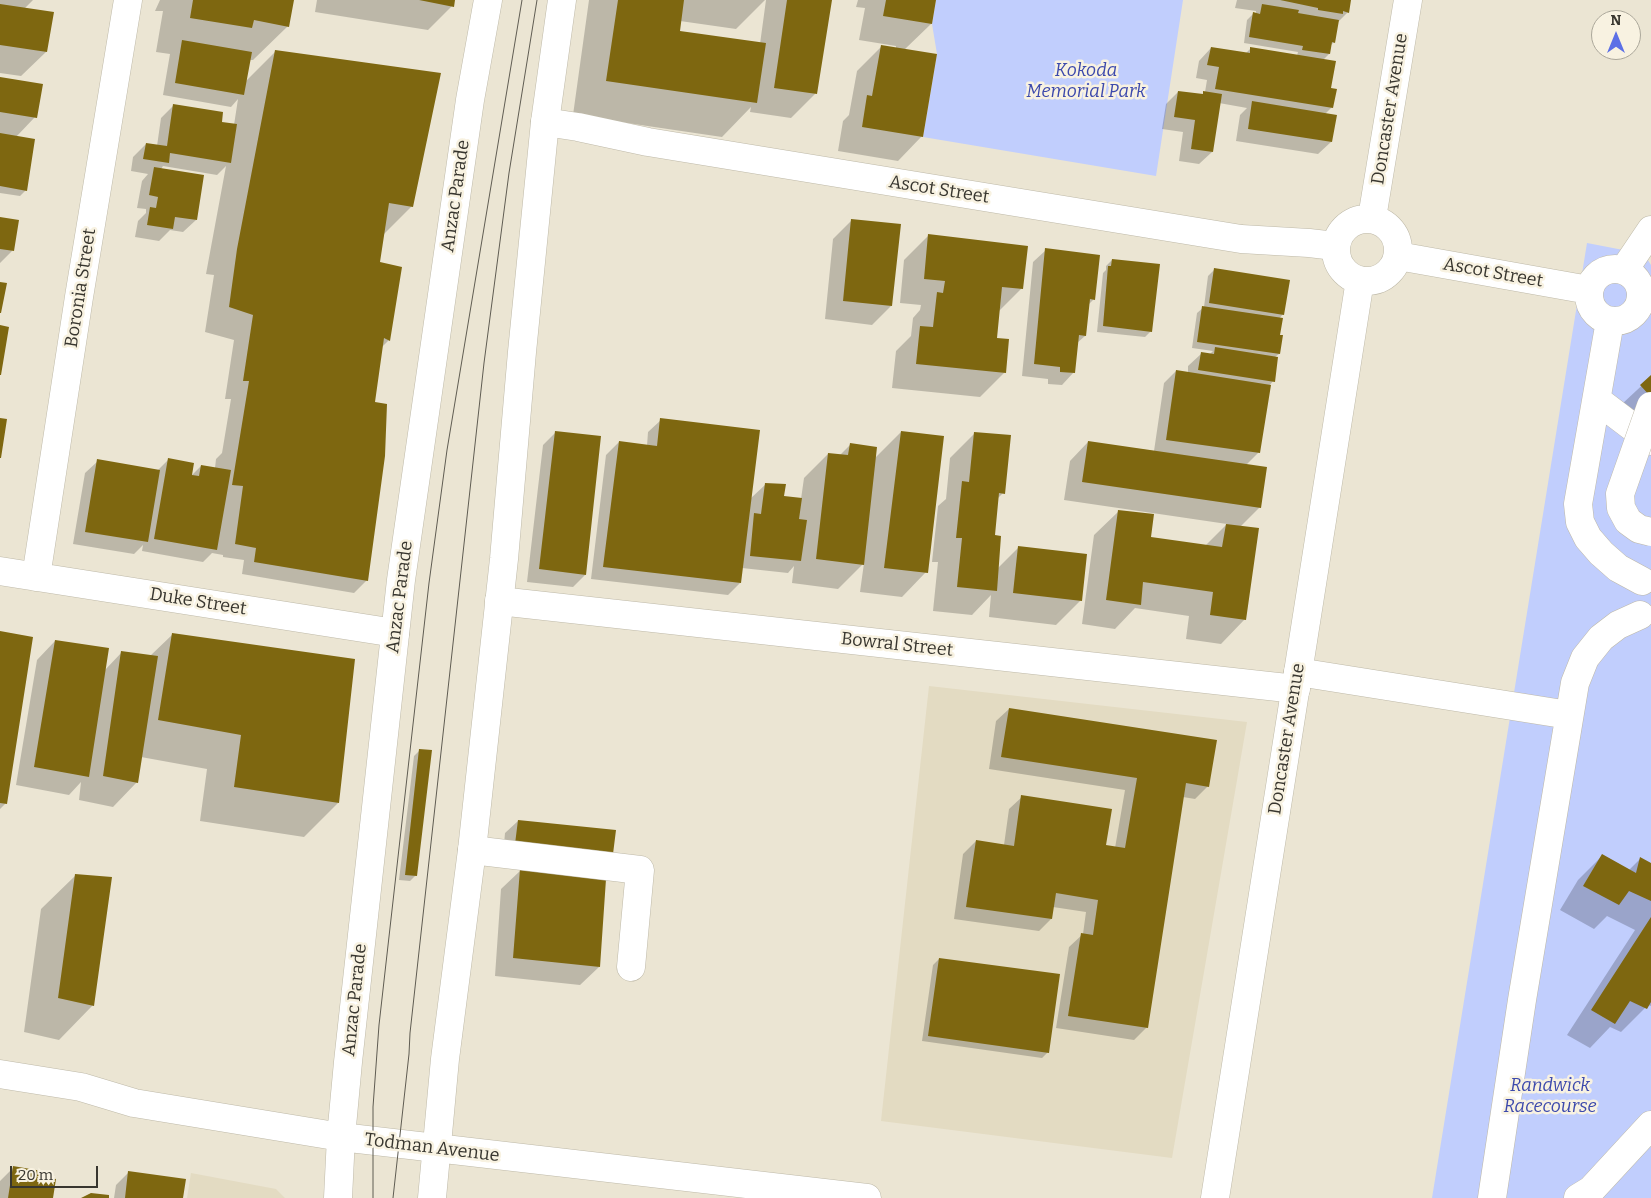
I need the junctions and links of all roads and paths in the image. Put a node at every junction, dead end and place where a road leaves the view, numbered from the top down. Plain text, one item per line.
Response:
1 (128, 0) edge
2 (488, 0) edge
3 (562, 0) edge
4 (1408, 0) edge
5 (545, 122) junction
6 (1372, 218) junction
7 (1651, 230) edge
8 (1335, 246) junction
9 (1398, 256) junction
10 (1624, 270) junction
11 (1360, 280) junction
12 (1589, 290) junction
13 (1646, 298) edge
14 (1610, 321) junction
15 (1597, 400) junction
16 (1651, 406) edge
17 (1648, 439) edge
18 (1651, 532) edge
19 (0, 571) edge
20 (36, 577) junction
21 (1647, 578) edge
22 (499, 601) junction
23 (1645, 618) edge
24 (395, 633) junction
25 (1297, 680) junction
26 (1569, 715) junction
27 (472, 850) junction
28 (631, 967) dead end
29 (0, 1074) edge
30 (1651, 1125) edge
31 (341, 1137) junction
32 (436, 1148) junction
33 (338, 1198) edge
34 (432, 1198) edge
35 (867, 1198) edge
36 (1215, 1198) edge
37 (1492, 1198) edge
38 (1578, 1198) edge

1 - 20 main road, Boronia Street
2 - 24 main road, Anzac Parade
3 - 5 main road
4 - 6 main road, Doncaster Avenue
5 - 8 main road, Ascot Street
5 - 22 main road
6 - 8 main road
6 - 9 main road
7 - 10 main road
8 - 11 main road
9 - 11 main road
9 - 12 main road, Ascot Street
10 - 12 main road
10 - 13 main road
11 - 25 main road, Doncaster Avenue
12 - 14 main road
13 - 14 main road
14 - 15 main road
15 - 17 main road
15 - 21 main road
16 - 18 main road, bridge
19 - 20 main road, Duke Street
20 - 24 main road, Duke Street
21 - 23 main road
22 - 25 main road, Bowral Street
22 - 27 main road
23 - 26 main road
24 - 31 main road, Anzac Parade
25 - 26 main road, Bowral Street
25 - 36 main road, Doncaster Avenue
26 - 37 main road
27 - 28 main road
27 - 32 main road
29 - 31 main road, Todman Avenue
30 - 38 main road
31 - 32 main road, Todman Avenue
31 - 33 main road, Anzac Parade
32 - 34 main road
32 - 35 main road, Todman Avenue

